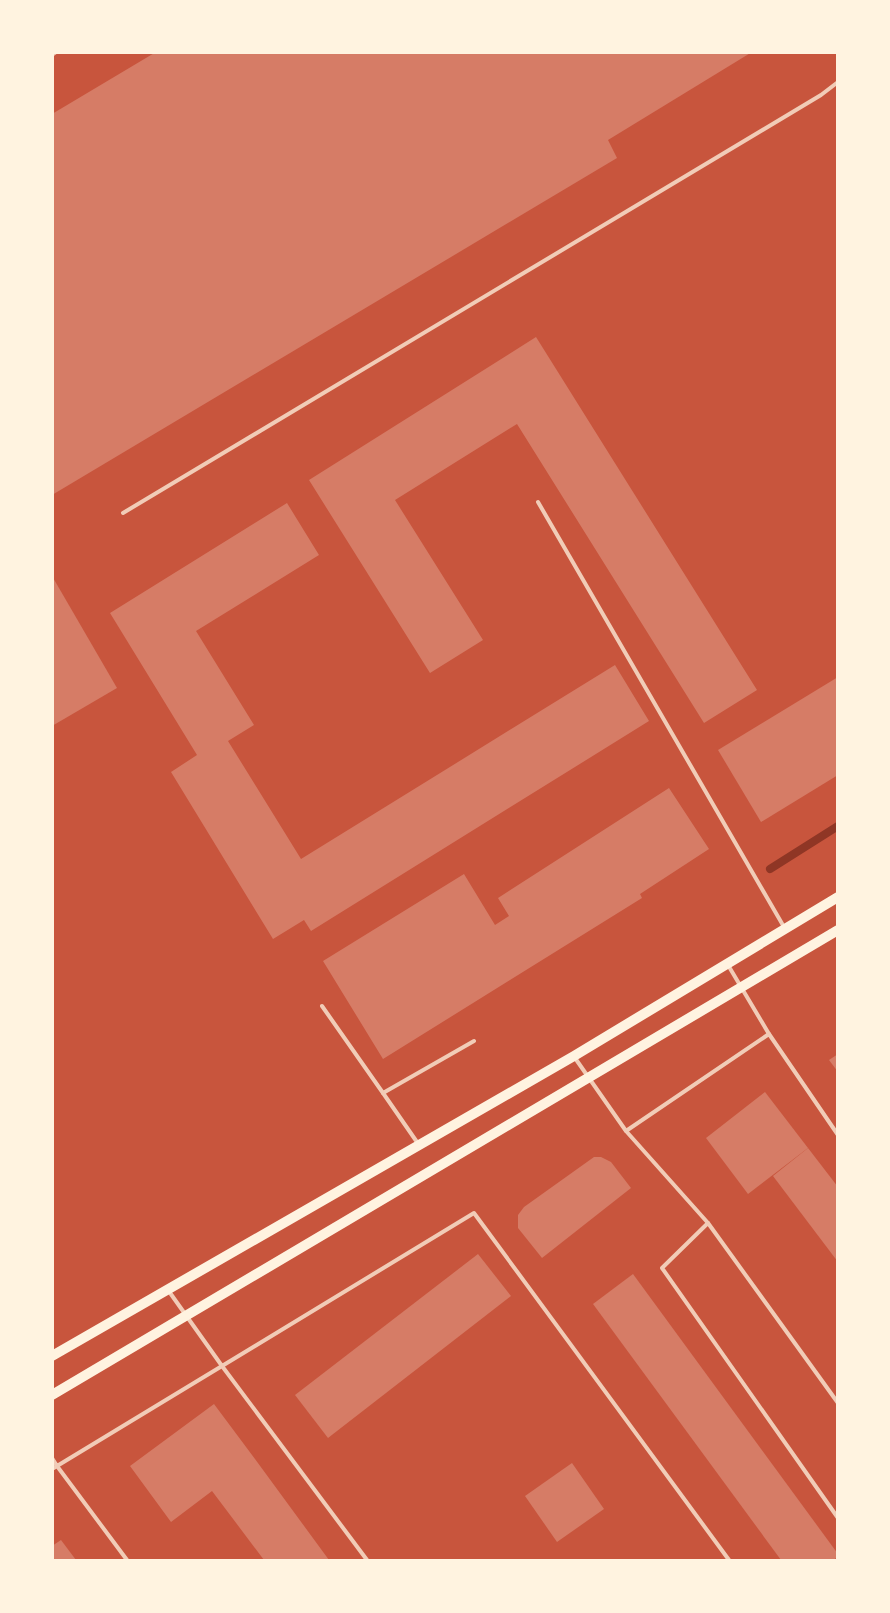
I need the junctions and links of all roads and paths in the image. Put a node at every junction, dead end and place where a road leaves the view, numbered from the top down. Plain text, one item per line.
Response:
1 (56, 52) edge
2 (52, 55) edge
3 (838, 82) edge
4 (538, 502) dead end
5 (123, 513) dead end
6 (838, 897) edge
7 (785, 929) junction
8 (838, 930) edge
9 (727, 964) junction
10 (741, 987) junction
11 (322, 1006) dead end
12 (769, 1034) junction
13 (474, 1041) dead end
14 (574, 1056) junction
15 (588, 1078) junction
16 (384, 1093) junction
17 (626, 1131) junction
18 (838, 1135) edge
19 (419, 1145) junction
20 (708, 1223) junction
21 (168, 1290) junction
22 (185, 1316) junction
23 (52, 1356) edge
24 (222, 1366) junction
25 (52, 1395) edge
26 (838, 1403) edge
27 (52, 1458) edge
28 (57, 1466) junction
29 (52, 1469) edge
30 (838, 1518) edge
31 (127, 1560) edge
32 (367, 1560) edge
33 (729, 1560) edge

1 - 2 lane
3 - 5 lane
4 - 7 lane
6 - 7 main road
7 - 9 main road
8 - 10 main road
9 - 10 lane
9 - 14 main road
10 - 12 lane
10 - 15 main road
11 - 16 lane
12 - 17 lane
12 - 18 lane
13 - 16 lane
14 - 15 lane
14 - 19 main road
15 - 17 lane
15 - 22 main road
16 - 19 lane
17 - 20 lane
19 - 21 main road
20 - 26 lane
20 - 30 lane
21 - 22 lane
21 - 23 main road
22 - 24 lane
22 - 25 main road
24 - 28 lane
24 - 32 lane
24 - 33 lane
27 - 28 lane
28 - 29 lane
28 - 31 lane

